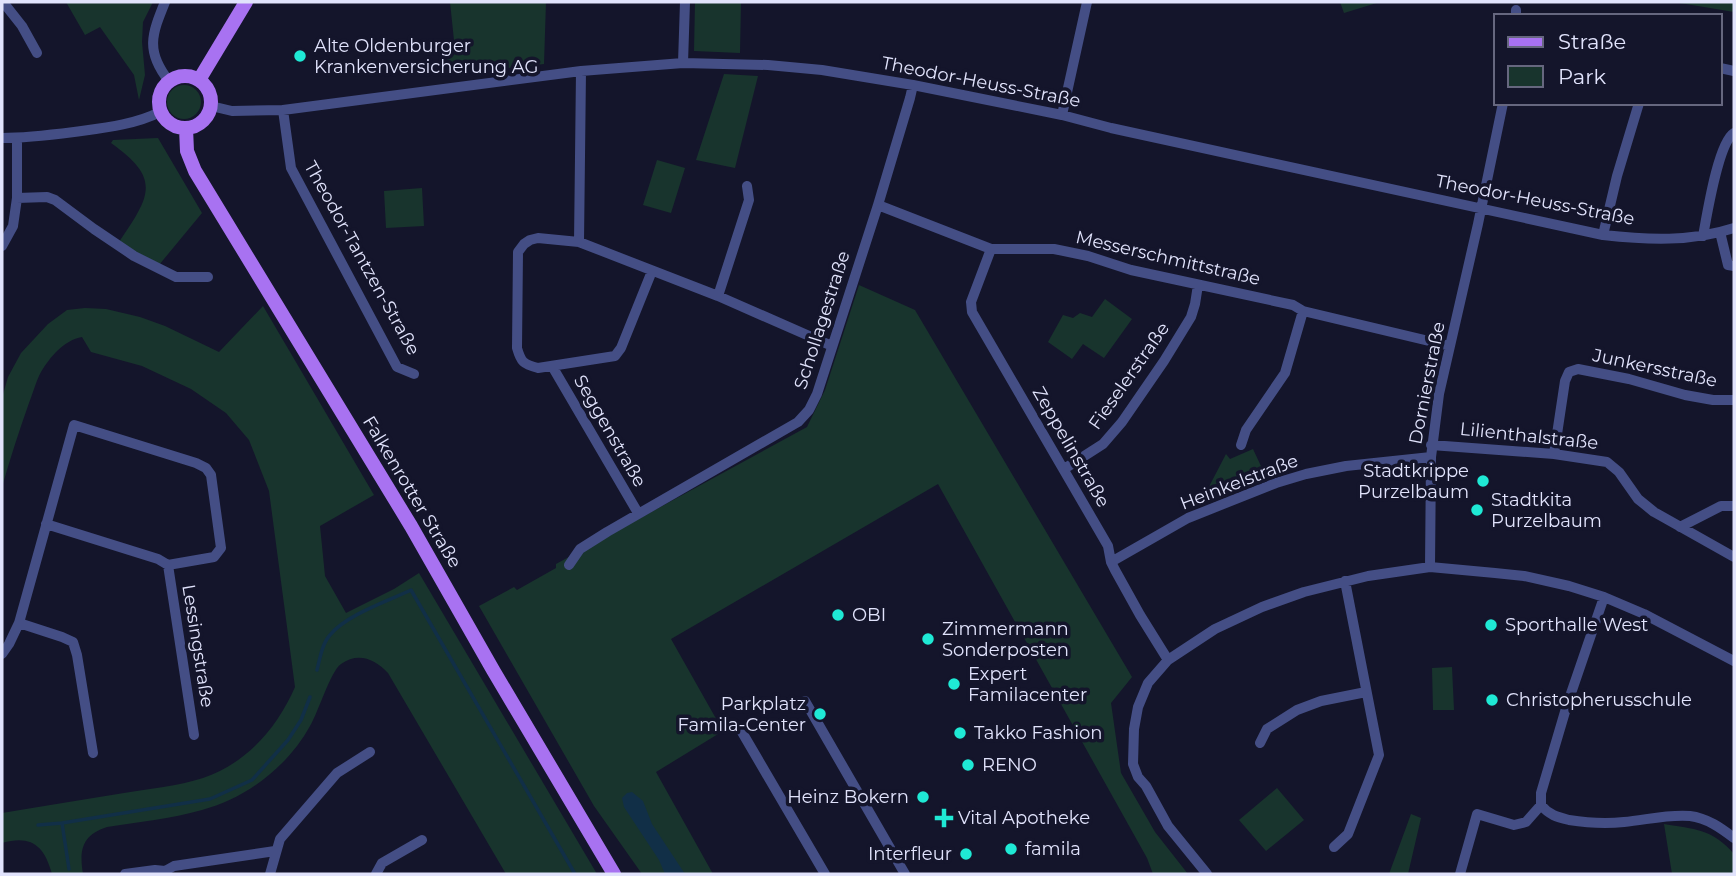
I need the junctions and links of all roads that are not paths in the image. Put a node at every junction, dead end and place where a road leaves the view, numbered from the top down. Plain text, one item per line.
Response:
1 (3, 2) edge
2 (164, 2) edge
3 (246, 2) edge
4 (685, 2) edge
5 (1087, 2) edge
6 (37, 53) dead end
7 (683, 63) junction
8 (580, 71) junction
9 (199, 80) junction
10 (169, 81) junction
11 (913, 85) junction
12 (1503, 105) edge
13 (1638, 105) edge
14 (211, 106) junction
15 (283, 110) junction
16 (160, 112) junction
17 (1062, 115) junction
18 (186, 128) junction
19 (1734, 133) edge
20 (2, 138) edge
21 (17, 138) junction
22 (1734, 149) edge
23 (1722, 152) junction
24 (747, 186) dead end
25 (17, 198) junction
26 (878, 205) junction
27 (1481, 208) junction
28 (1734, 228) edge
29 (1720, 232) junction
30 (1603, 235) junction
31 (1703, 236) junction
32 (579, 242) junction
33 (2, 246) edge
34 (991, 249) junction
35 (1734, 266) edge
36 (652, 271) junction
37 (208, 277) dead end
38 (1198, 285) junction
39 (718, 296) junction
40 (1303, 311) junction
41 (832, 345) junction
42 (1450, 346) junction
43 (552, 366) junction
44 (414, 374) dead end
45 (1734, 400) edge
46 (1241, 445) dead end
47 (1431, 451) junction
48 (1554, 454) junction
49 (1065, 469) junction
50 (1734, 506) edge
51 (638, 513) junction
52 (46, 524) junction
53 (1680, 527) junction
54 (1734, 557) edge
55 (1111, 562) junction
56 (168, 565) junction
57 (569, 565) dead end
58 (1430, 567) junction
59 (1345, 581) junction
60 (1605, 597) junction
61 (19, 623) junction
62 (2, 654) edge
63 (1168, 660) junction
64 (1734, 661) edge
65 (1366, 692) junction
66 (805, 701) dead end
67 (739, 727) dead end
68 (194, 735) dead end
69 (1259, 743) dead end
70 (370, 751) dead end
71 (93, 753) dead end
72 (1541, 805) junction
73 (1734, 838) edge
74 (422, 840) dead end
75 (1334, 847) dead end
76 (275, 851) junction
77 (164, 873) edge
78 (125, 874) edge
79 (270, 874) edge
80 (376, 874) edge
81 (614, 874) edge
82 (825, 874) edge
83 (905, 874) edge
84 (1207, 874) edge
85 (1460, 874) edge

1 - 6 street
2 - 10 street
3 - 9 main road
4 - 7 street
5 - 17 street
7 - 8 street, Theodor-Heuss-Straße
7 - 11 street, Theodor-Heuss-Straße
8 - 15 street, Theodor-Heuss-Straße
8 - 32 street
9 - 10 main road
9 - 14 main road
10 - 16 main road
11 - 17 street, Theodor-Heuss-Straße
11 - 26 street, Schollagestraße
12 - 27 street, Dornierstraße
13 - 30 street
14 - 15 street, Theodor-Heuss-Straße
14 - 18 main road
15 - 44 street, Theodor-Tantzen-Straße
16 - 18 main road
16 - 21 street
17 - 27 street, Theodor-Heuss-Straße
18 - 81 main road, Falkenrotter Straße
19 - 23 street
20 - 21 street
21 - 25 street
22 - 23 street
23 - 31 street
24 - 39 street
25 - 33 street
25 - 37 street
26 - 34 street, Messerschmittstraße
26 - 41 street, Schollagestraße
27 - 30 street, Theodor-Heuss-Straße
27 - 42 street, Dornierstraße
28 - 29 street, Theodor-Heuss-Straße
29 - 31 street, Theodor-Heuss-Straße
29 - 35 street
30 - 31 street, Theodor-Heuss-Straße
32 - 36 street
32 - 43 street
34 - 38 street, Messerschmittstraße
34 - 49 street, Zeppelinstraße
36 - 39 street
36 - 43 street
38 - 40 street, Messerschmittstraße
38 - 49 street, Fieselerstraße
39 - 41 street
40 - 42 street, Messerschmittstraße
40 - 46 street
41 - 51 street, Schollagestraße
42 - 47 street, Dornierstraße
43 - 51 street, Seggenstraße
45 - 48 street, Junkersstraße
47 - 48 street, Lilienthalstraße
47 - 55 street, Heinkelstraße
47 - 58 street, Dornierstraße
48 - 53 street, Lilienthalstraße
49 - 55 street, Zeppelinstraße
50 - 53 street
51 - 57 street, Schollagestraße
52 - 56 street, Lessingstraße
52 - 56 street
52 - 61 street
53 - 54 street, Lilienthalstraße
55 - 63 street, Zeppelinstraße
56 - 68 street, Lessingstraße
58 - 59 street
58 - 60 street
59 - 63 street
59 - 65 street
60 - 64 street
60 - 72 street
61 - 62 street
61 - 71 street
63 - 84 street
65 - 69 street
65 - 75 street
66 - 83 street
67 - 82 street
70 - 76 street
72 - 73 street
72 - 85 street
74 - 80 street
76 - 77 street
76 - 79 street
77 - 78 street

